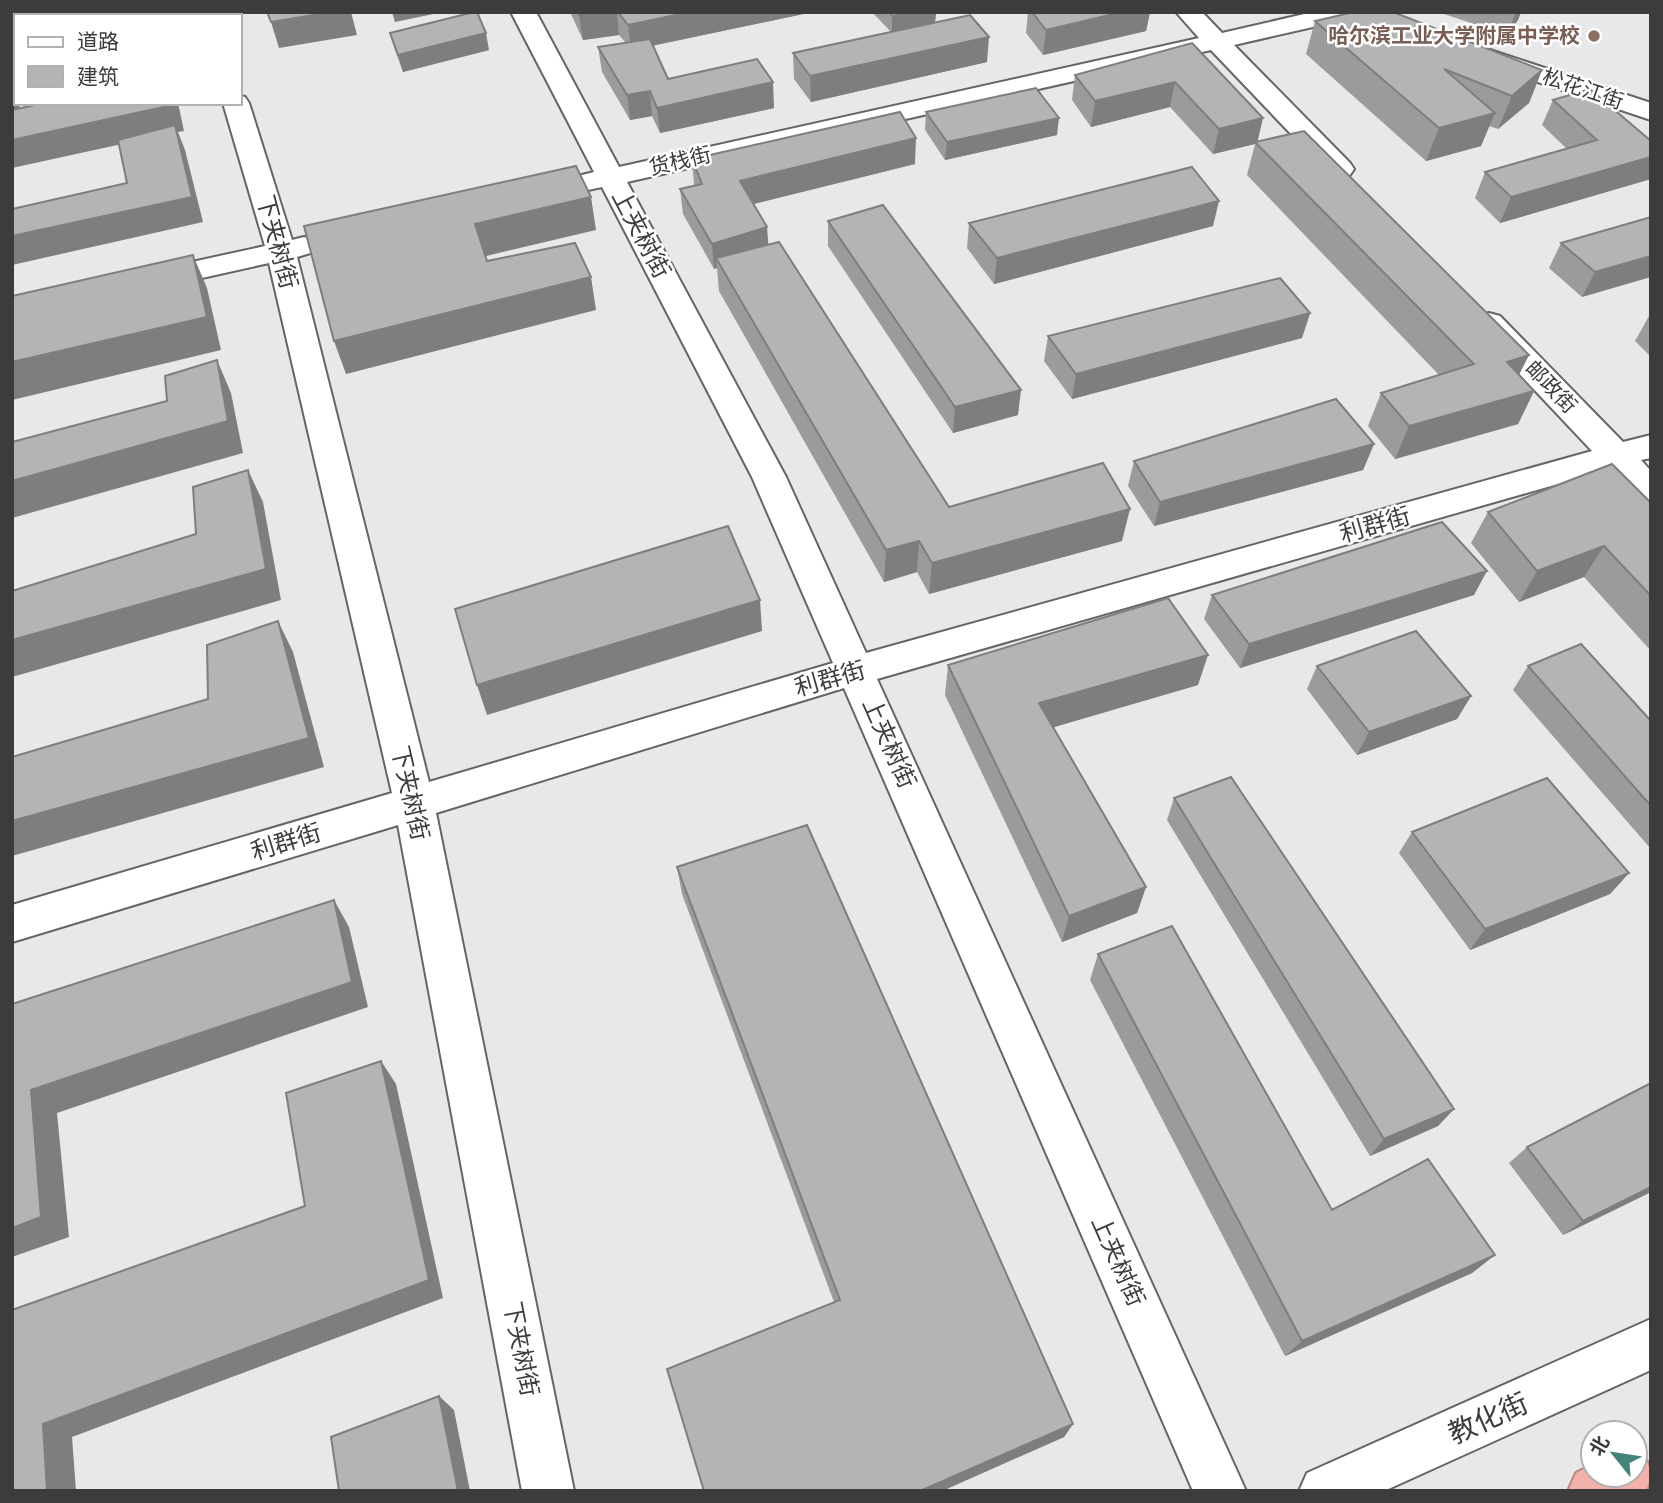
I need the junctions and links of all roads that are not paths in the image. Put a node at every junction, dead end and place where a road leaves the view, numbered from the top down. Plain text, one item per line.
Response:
1 (523, 12) edge
2 (1188, 12) edge
3 (1358, 14) edge
4 (1217, 41) junction
5 (1472, 51) edge
6 (237, 105) edge
7 (1651, 112) edge
8 (611, 177) junction
9 (558, 189) edge
10 (1360, 190) edge
11 (334, 239) edge
12 (281, 251) junction
13 (120, 287) edge
14 (1475, 308) edge
15 (1634, 451) edge
16 (1651, 492) edge
17 (857, 670) junction
18 (414, 803) junction
19 (12, 924) edge
20 (1651, 1344) edge
21 (548, 1491) edge
22 (1220, 1491) edge
23 (1325, 1491) edge

1 - 8 street, 上夹树街
2 - 4 street
3 - 4 street, 货栈街
4 - 8 street, 货栈街
4 - 10 street
5 - 7 street, 松花江街
6 - 12 street, 下夹树街
8 - 9 street, 货栈街
8 - 17 street, 上夹树街
11 - 12 street
12 - 13 street
12 - 18 street, 下夹树街
14 - 15 street, 邮政街
15 - 16 street, 邮政街
15 - 17 street, 利群街
17 - 18 street, 利群街
17 - 22 street, 上夹树街
18 - 19 street, 利群街
18 - 21 street, 下夹树街
20 - 23 street, 教化街

